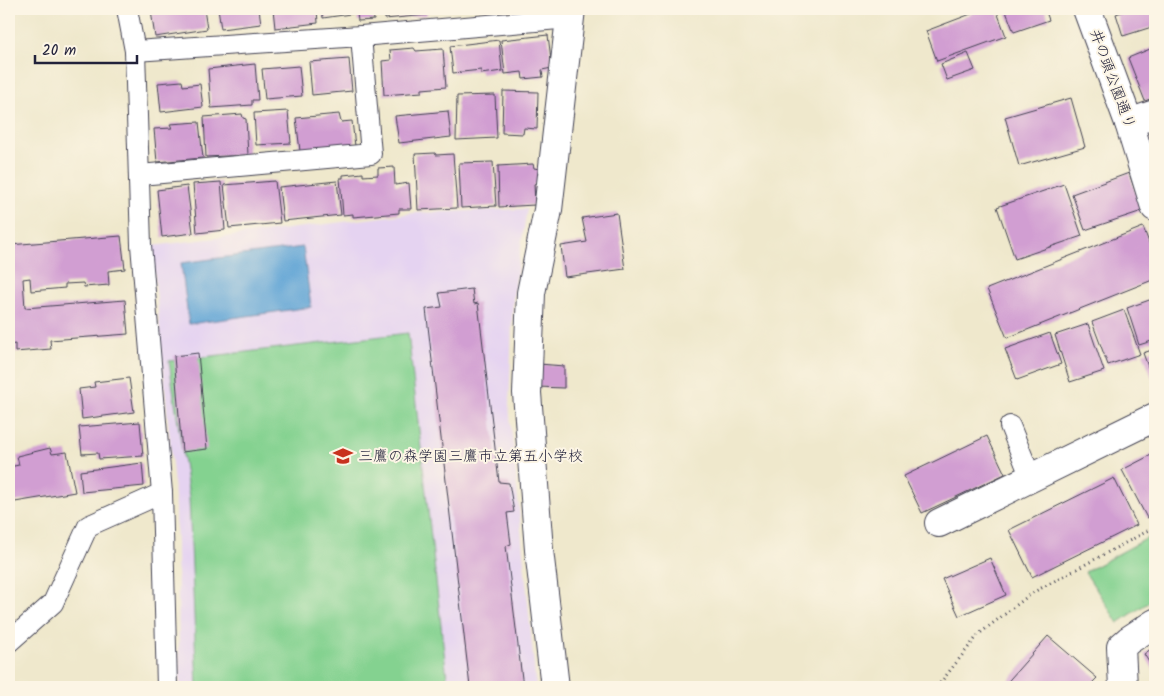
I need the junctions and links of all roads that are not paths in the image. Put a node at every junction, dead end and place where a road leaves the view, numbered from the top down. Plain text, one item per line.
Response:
1 (127, 9) edge
2 (1087, 9) edge
3 (570, 14) edge
4 (361, 36) junction
5 (135, 51) junction
6 (1155, 114) edge
7 (1129, 123) junction
8 (140, 175) junction
9 (1155, 207) edge
10 (1155, 417) edge
11 (1010, 426) dead end
12 (1031, 478) junction
13 (162, 494) junction
14 (939, 524) dead end
15 (1155, 623) edge
16 (9, 642) edge
17 (167, 687) edge
18 (555, 687) edge
19 (1123, 687) edge

1 - 5 lane
2 - 7 street, 井の頭公園通り
3 - 4 lane
3 - 18 street
4 - 5 lane
4 - 8 lane
5 - 8 lane
6 - 7 street
7 - 9 street, 井の頭公園通り
8 - 13 lane
10 - 12 street
11 - 12 lane
12 - 14 street
13 - 16 lane
13 - 17 lane
15 - 19 street

